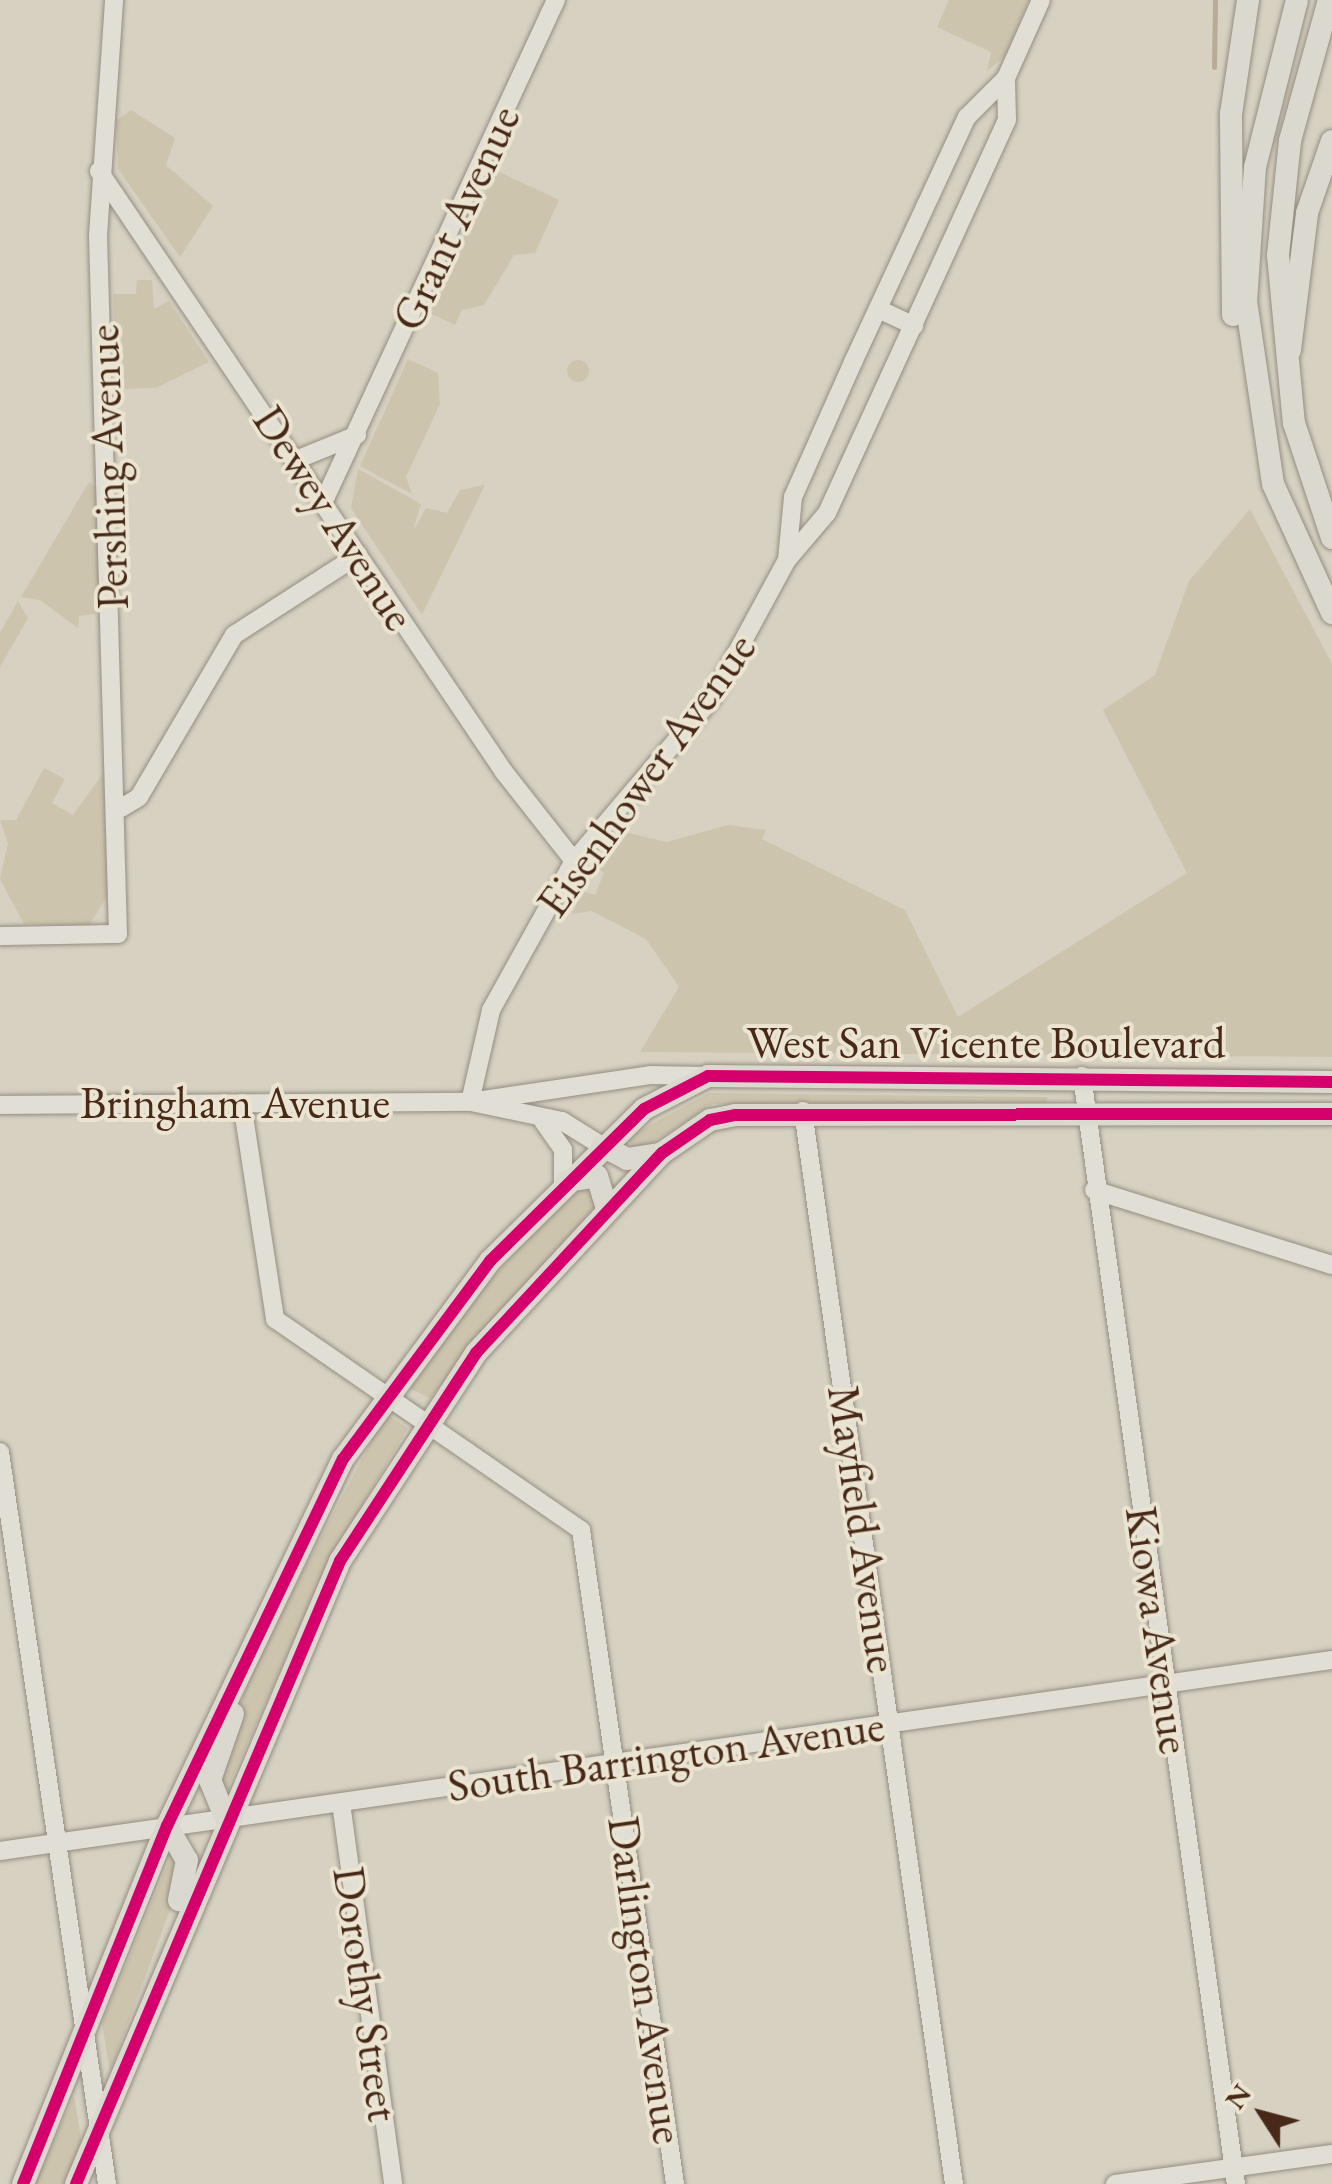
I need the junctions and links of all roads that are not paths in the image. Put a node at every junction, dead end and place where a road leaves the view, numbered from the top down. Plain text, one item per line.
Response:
1 (114, 0) edge
2 (556, 0) edge
3 (1041, 0) edge
4 (1248, 0) edge
5 (1297, 0) edge
6 (1330, 0) edge
7 (1006, 78) junction
8 (1332, 141) edge
9 (100, 171) junction
10 (878, 309) junction
11 (914, 326) junction
12 (1285, 372) junction
13 (357, 435) junction
14 (296, 460) junction
15 (1273, 484) junction
16 (323, 503) junction
17 (1332, 538) edge
18 (358, 554) junction
19 (787, 560) junction
20 (1332, 613) edge
21 (120, 808) junction
22 (574, 860) junction
23 (0, 936) edge
24 (708, 1076) junction
25 (1082, 1076) junction
26 (1332, 1082) edge
27 (470, 1102) junction
28 (242, 1103) junction
29 (0, 1105) edge
30 (803, 1111) junction
31 (1085, 1114) junction
32 (1332, 1114) edge
33 (543, 1120) junction
34 (602, 1146) junction
35 (662, 1153) junction
36 (563, 1182) junction
37 (1094, 1190) junction
38 (606, 1206) junction
39 (1332, 1265) edge
40 (384, 1393) junction
41 (428, 1420) junction
42 (0, 1452) edge
43 (251, 1638) junction
44 (1332, 1660) edge
45 (1166, 1684) junction
46 (891, 1724) junction
47 (616, 1763) junction
48 (341, 1804) junction
49 (226, 1819) junction
50 (168, 1826) junction
51 (53, 1843) junction
52 (0, 1851) edge
53 (88, 2026) junction
54 (137, 2040) junction
55 (99, 2132) junction
56 (1332, 2154) edge
57 (1234, 2176) edge
58 (23, 2184) edge
59 (76, 2184) edge
60 (107, 2184) edge
61 (393, 2184) edge
62 (675, 2184) edge
63 (954, 2184) edge
64 (1115, 2184) edge

1 - 9 street, Pershing Avenue
2 - 13 street, Grant Avenue
3 - 7 street, Eisenhower Avenue
4 - 15 main road
5 - 15 main road
6 - 12 main road
7 - 10 street, Eisenhower Avenue
7 - 11 street, Eisenhower Avenue
8 - 12 main road
9 - 14 street, Dewey Avenue
9 - 21 street, Pershing Avenue
10 - 11 street
10 - 19 street, Eisenhower Avenue
11 - 19 street, Eisenhower Avenue
12 - 17 main road
13 - 14 street
13 - 16 street, Grant Avenue
14 - 16 street, Dewey Avenue
15 - 20 main road
16 - 18 street, Dewey Avenue
18 - 21 street
18 - 22 street, Dewey Avenue
19 - 22 street, Eisenhower Avenue
21 - 23 street, Pershing Avenue
22 - 27 street, Eisenhower Avenue
24 - 25 main road, West San Vicente Boulevard
24 - 27 street, Bringham Avenue
24 - 34 main road, West San Vicente Boulevard
25 - 26 main road, West San Vicente Boulevard
25 - 31 street, Kiowa Avenue
27 - 28 street, Bringham Avenue
27 - 33 street, Bringham Avenue
28 - 29 street, Bringham Avenue
28 - 40 street, Darlington Avenue
30 - 31 main road, West San Vicente Boulevard
30 - 35 main road, West San Vicente Boulevard
30 - 46 street, Mayfield Avenue
31 - 32 main road, West San Vicente Boulevard
31 - 37 street, Kiowa Avenue
33 - 34 street, Bringham Avenue
33 - 36 street
34 - 35 main road
34 - 36 main road, West San Vicente Boulevard
35 - 38 main road, West San Vicente Boulevard
36 - 38 main road
36 - 40 main road, West San Vicente Boulevard
37 - 39 street
37 - 45 street, Kiowa Avenue
38 - 41 main road, West San Vicente Boulevard
40 - 41 street, Darlington Avenue
40 - 43 main road, West San Vicente Boulevard
41 - 47 street, Darlington Avenue
41 - 49 main road, West San Vicente Boulevard
42 - 51 street
43 - 49 main road
43 - 50 main road, West San Vicente Boulevard
44 - 45 street, South Barrington Avenue
45 - 46 street, South Barrington Avenue
45 - 57 street, Kiowa Avenue
46 - 47 street, South Barrington Avenue
46 - 63 street, Mayfield Avenue
47 - 48 street, South Barrington Avenue
47 - 62 street, Darlington Avenue
48 - 49 street, South Barrington Avenue
48 - 61 street, Dorothy Street
49 - 50 street, South Barrington Avenue
49 - 54 main road, West San Vicente Boulevard
50 - 51 street, South Barrington Avenue
50 - 53 main road, West San Vicente Boulevard
50 - 54 main road
51 - 52 street, South Barrington Avenue
51 - 53 street
53 - 55 street
53 - 58 main road, West San Vicente Boulevard
54 - 55 main road, West San Vicente Boulevard
55 - 59 main road, West San Vicente Boulevard
55 - 60 street
56 - 57 street
57 - 64 street

